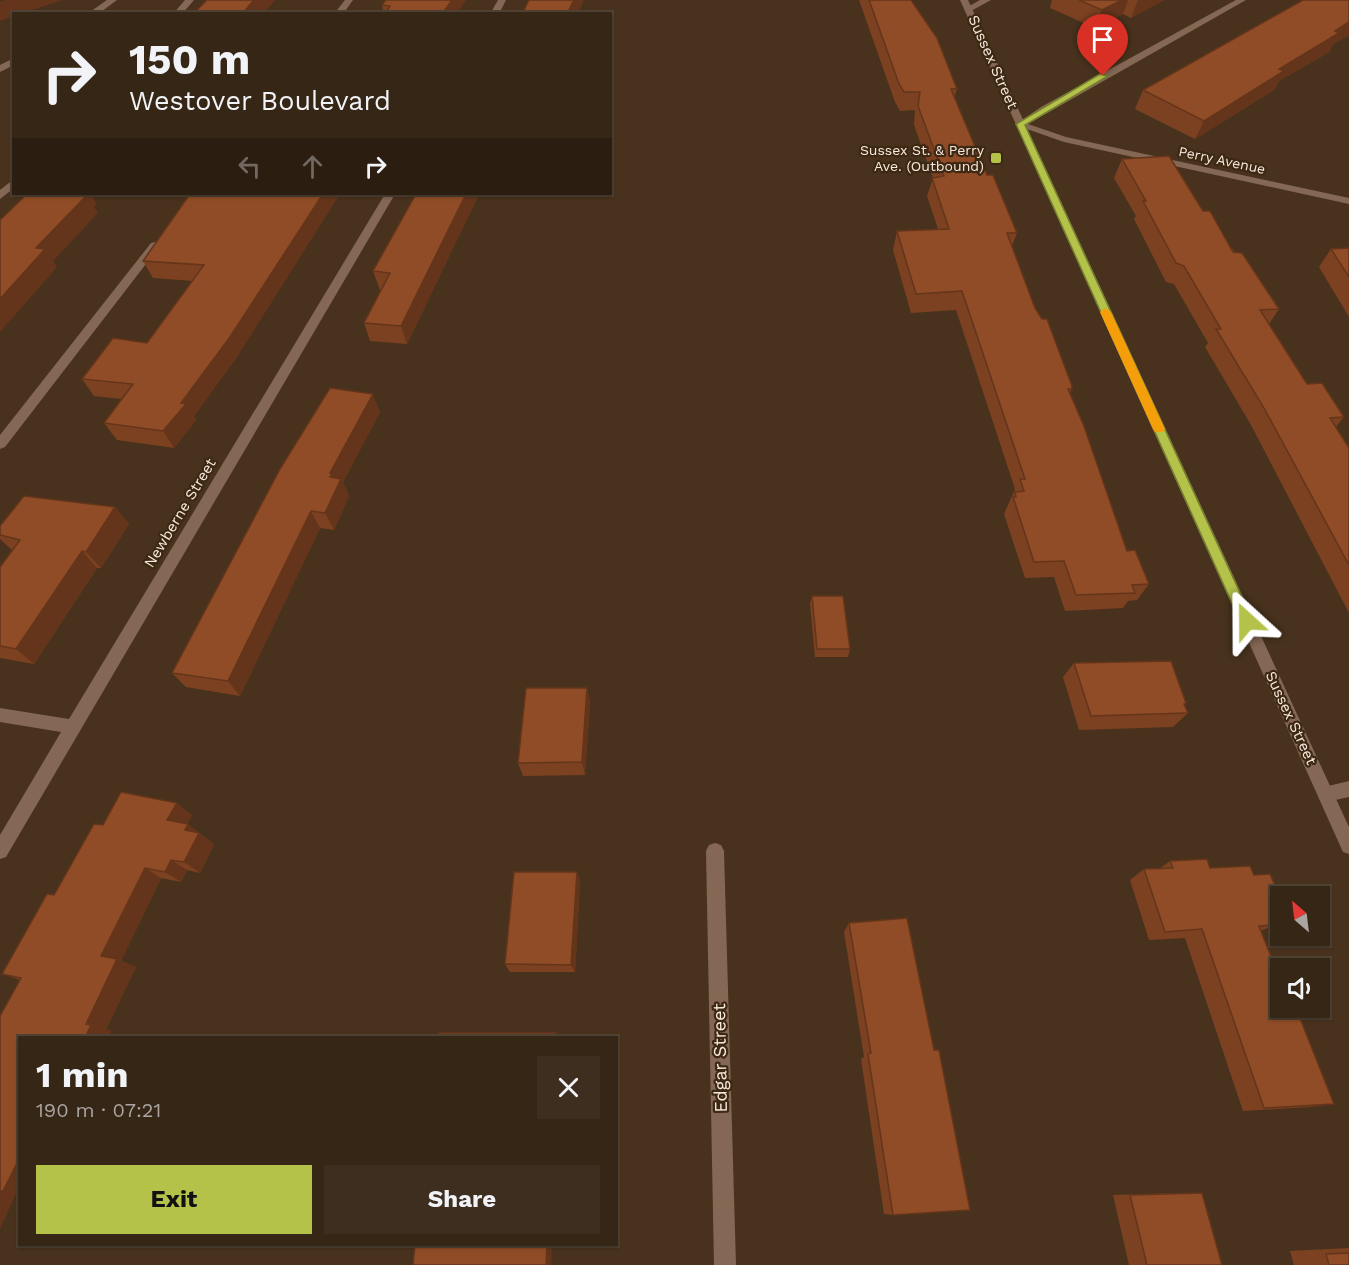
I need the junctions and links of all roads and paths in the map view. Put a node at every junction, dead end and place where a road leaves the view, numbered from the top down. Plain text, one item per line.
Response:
1 (113, 0) edge
2 (190, 0) edge
3 (349, 0) edge
4 (987, 0) edge
5 (1242, 0) edge
6 (966, 4) edge
7 (94, 12) edge
8 (179, 12) edge
9 (340, 12) edge
10 (1020, 124) junction
11 (12, 184) edge
12 (389, 195) edge
13 (0, 196) edge
14 (1349, 201) edge
15 (166, 231) edge
16 (0, 444) edge
17 (0, 715) edge
18 (72, 727) junction
19 (1349, 789) edge
20 (1326, 794) junction
21 (1349, 846) edge
22 (0, 851) edge
23 (715, 851) dead end
24 (725, 1265) edge

1 - 7 street
2 - 8 street
3 - 9 street
4 - 6 street
5 - 10 street
6 - 10 street, Sussex Street
10 - 14 street, Perry Avenue
10 - 20 street, Sussex Street
11 - 13 street
12 - 18 street, Newberne Street
15 - 16 street
17 - 18 street
18 - 22 street, Newberne Street
19 - 20 street
20 - 21 street, Sussex Street
23 - 24 street, Edgar Street

